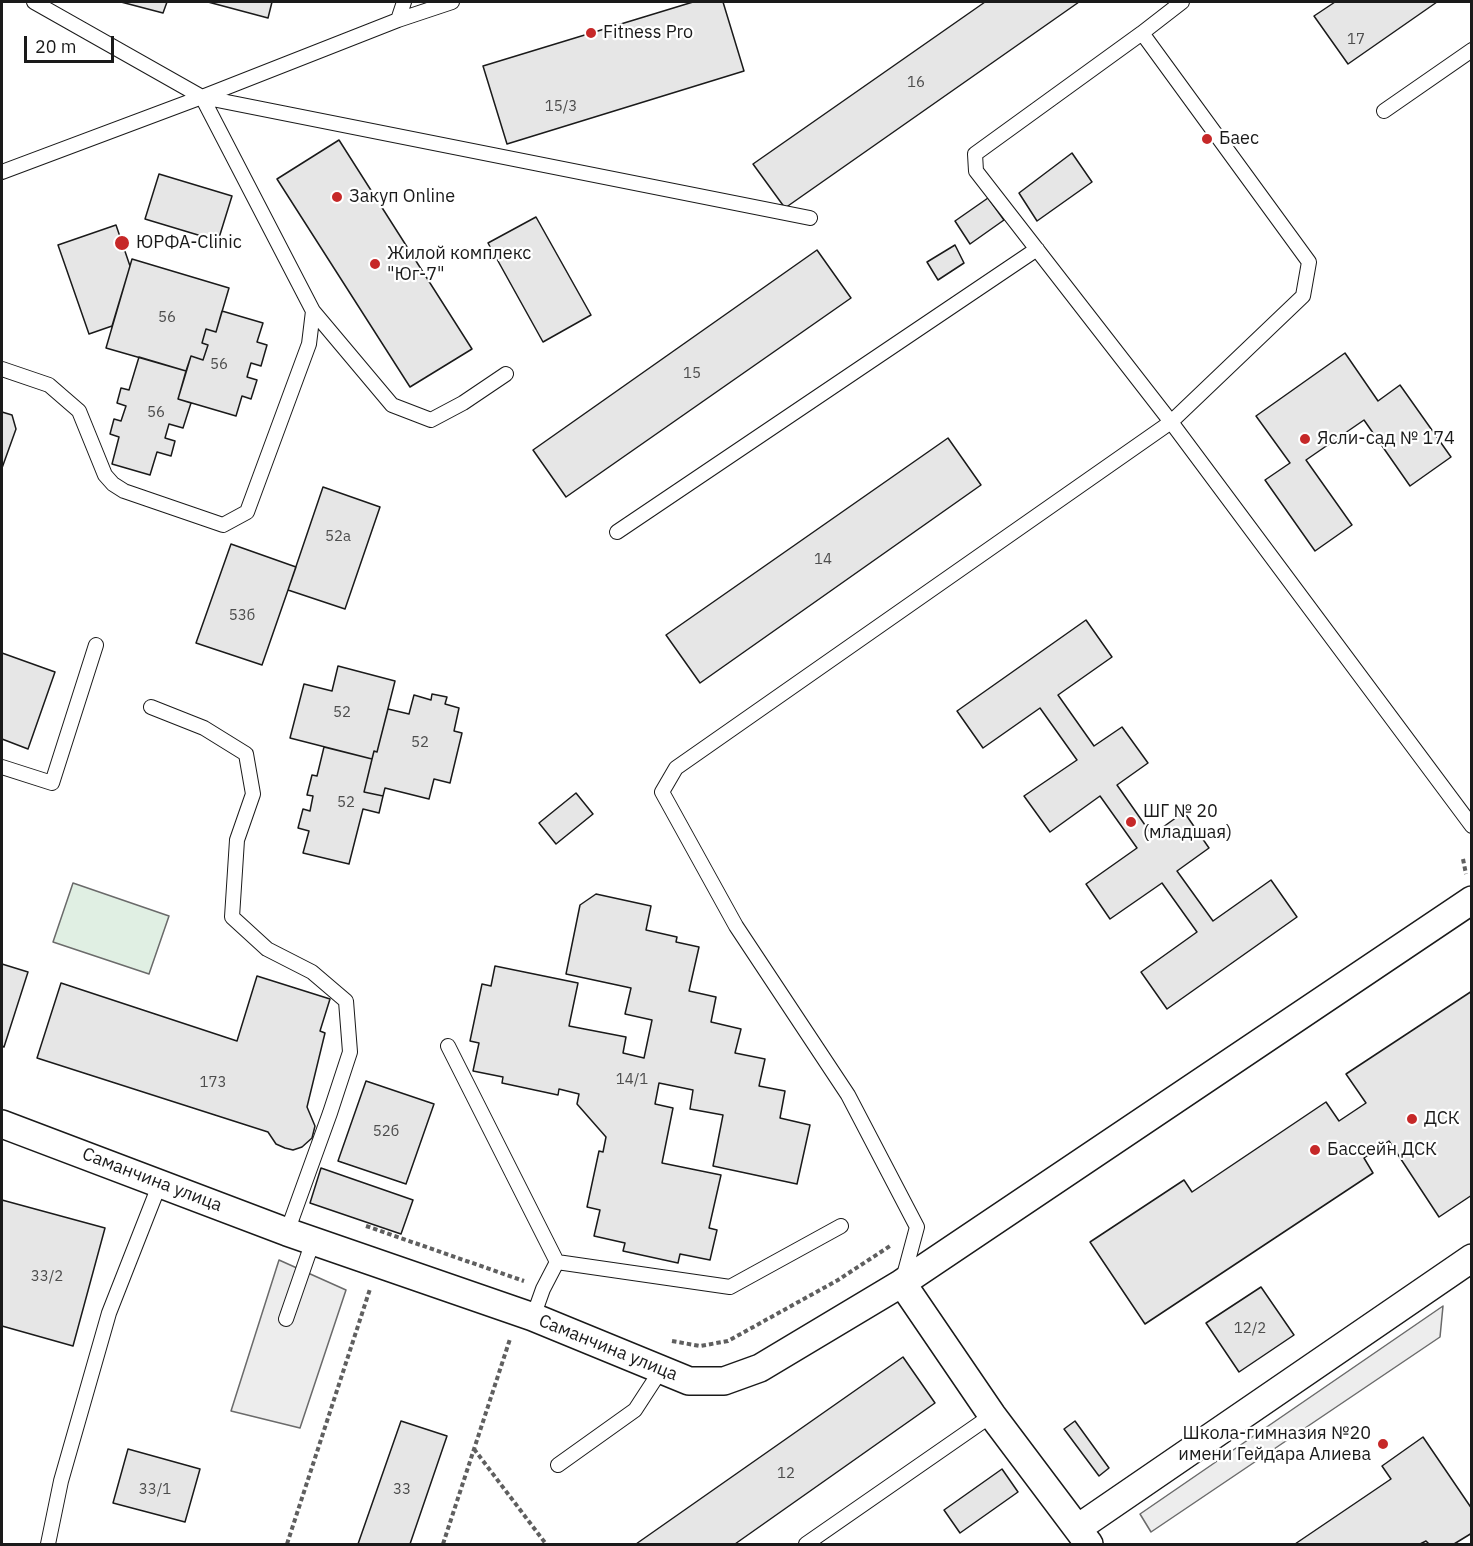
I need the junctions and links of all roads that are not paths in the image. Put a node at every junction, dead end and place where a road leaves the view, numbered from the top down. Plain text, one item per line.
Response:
1 (34, 2) edge
2 (404, 2) edge
3 (452, 2) edge
4 (1182, 2) edge
5 (398, 20) junction
6 (1142, 33) junction
7 (1472, 50) edge
8 (202, 97) junction
9 (1384, 111) dead end
10 (2, 172) edge
11 (810, 218) dead end
12 (1037, 249) junction
13 (312, 311) junction
14 (2, 369) edge
15 (506, 374) dead end
16 (1171, 422) junction
17 (617, 532) dead end
18 (96, 645) dead end
19 (151, 707) dead end
20 (2, 767) edge
21 (1472, 826) edge
22 (1469, 888) edge
23 (448, 1046) dead end
24 (2, 1124) edge
25 (160, 1183) junction
26 (841, 1226) dead end
27 (287, 1232) junction
28 (313, 1241) junction
29 (1472, 1258) edge
30 (556, 1262) junction
31 (902, 1284) junction
32 (526, 1315) junction
33 (286, 1319) dead end
34 (661, 1370) junction
35 (992, 1415) junction
36 (558, 1465) dead end
37 (1084, 1536) edge
38 (48, 1545) edge
39 (806, 1545) edge

1 - 8 lane
2 - 5 lane
3 - 5 lane
4 - 6 lane
5 - 8 lane
6 - 12 lane
6 - 16 lane
7 - 9 lane
8 - 10 lane
8 - 11 lane
8 - 13 lane
12 - 16 lane
12 - 17 lane
13 - 14 lane
13 - 15 lane
16 - 21 lane
16 - 31 lane
18 - 20 lane
19 - 27 lane
22 - 31 street, Саманчина улица
23 - 30 lane
24 - 25 street, Саманчина улица
25 - 27 street, Саманчина улица
25 - 38 lane
26 - 30 lane
27 - 28 street, Саманчина улица
28 - 32 street, Саманчина улица
28 - 33 lane
29 - 37 street
30 - 32 lane
31 - 34 street, Саманчина улица
31 - 35 street
32 - 34 street, Саманчина улица
34 - 36 lane
35 - 37 street
35 - 39 lane

